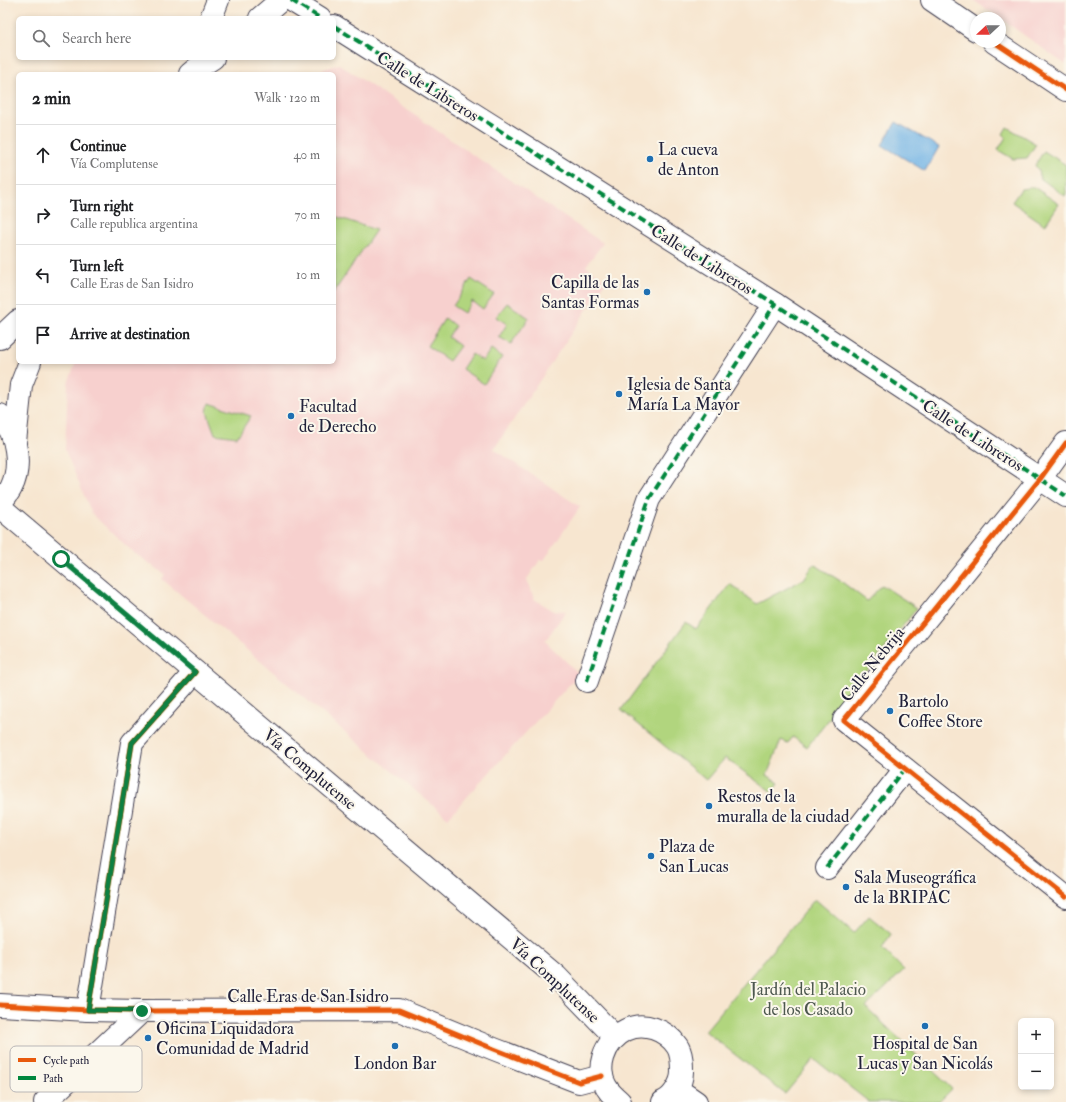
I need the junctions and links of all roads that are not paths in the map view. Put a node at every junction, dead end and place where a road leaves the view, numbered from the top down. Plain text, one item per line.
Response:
1 (218, 0) edge
2 (281, 0) edge
3 (291, 0) edge
4 (932, 0) edge
5 (212, 16) edge
6 (262, 16) edge
7 (317, 16) edge
8 (970, 26) edge
9 (336, 27) edge
10 (1003, 48) edge
11 (1066, 90) edge
12 (775, 304) junction
13 (16, 323) edge
14 (0, 338) edge
15 (29, 364) edge
16 (0, 415) edge
17 (15, 442) junction
18 (1066, 443) edge
19 (1040, 479) junction
20 (1066, 496) edge
21 (0, 504) edge
22 (0, 507) edge
23 (195, 672) junction
24 (587, 681) dead end
25 (905, 769) junction
26 (827, 868) dead end
27 (1066, 897) edge
28 (0, 1005) edge
29 (88, 1010) junction
30 (142, 1011) junction
31 (615, 1037) junction
32 (105, 1046) edge
33 (602, 1076) junction
34 (56, 1092) edge
35 (670, 1095) edge
36 (45, 1102) edge
37 (620, 1102) edge
38 (696, 1102) edge

1 - 5 street
2 - 6 street
3 - 7 street
4 - 8 street
9 - 12 street, Calle de Libreros
10 - 11 street
12 - 19 street, Calle de Libreros
12 - 24 street
13 - 14 street
15 - 17 street
16 - 17 street
17 - 21 street
18 - 19 street
19 - 20 street, Calle de Libreros
19 - 25 street, Calle Nebrija
22 - 23 street, Vía Complutense
23 - 29 street
23 - 31 street, Vía Complutense
25 - 26 street
25 - 27 street, Calle Nebrija
28 - 29 street, Calle Eras de San Isidro
29 - 30 street, Calle Eras de San Isidro
30 - 32 street
30 - 33 street, Calle Eras de San Isidro
31 - 33 street
31 - 35 street
33 - 37 street
34 - 36 street
35 - 38 street

